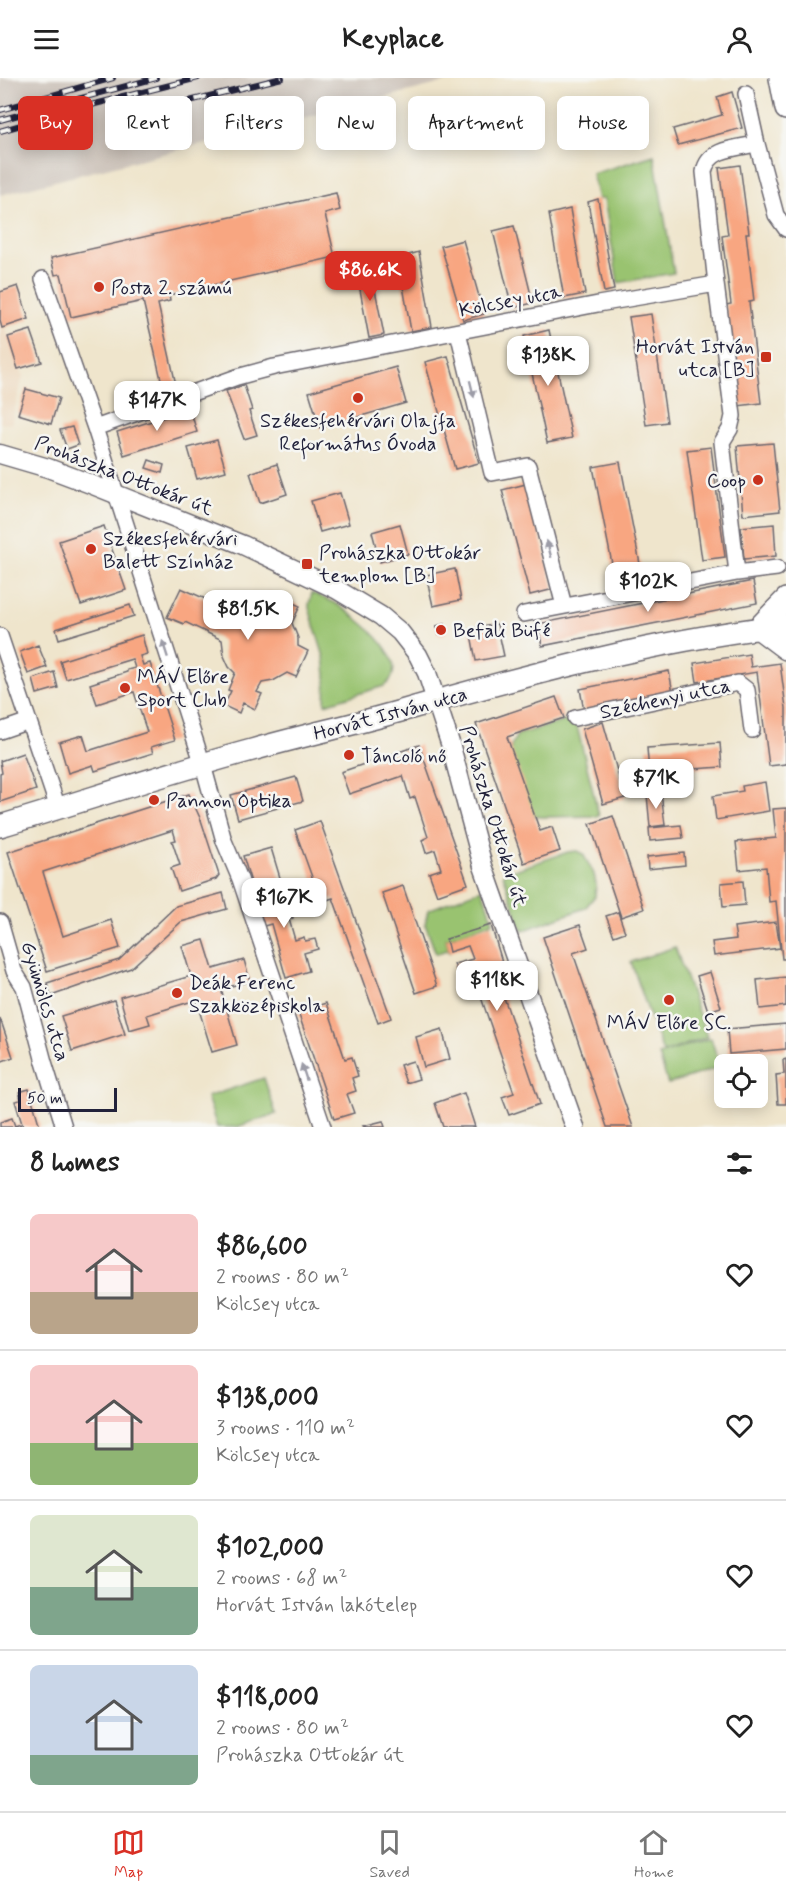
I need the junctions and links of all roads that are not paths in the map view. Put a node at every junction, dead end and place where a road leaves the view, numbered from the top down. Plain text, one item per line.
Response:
1 (780, 78) edge
2 (746, 94) dead end
3 (786, 109) edge
4 (757, 144) junction
5 (786, 229) edge
6 (43, 279) dead end
7 (716, 284) junction
8 (458, 332) junction
9 (95, 428) junction
10 (0, 454) edge
11 (115, 493) junction
12 (777, 568) dead end
13 (737, 573) junction
14 (786, 599) edge
15 (564, 606) junction
16 (524, 614) dead end
17 (786, 625) edge
18 (758, 628) junction
19 (0, 636) edge
20 (786, 650) edge
21 (436, 701) junction
22 (575, 718) dead end
23 (29, 721) junction
24 (752, 730) dead end
25 (0, 731) edge
26 (203, 765) junction
27 (58, 808) junction
28 (0, 826) edge
29 (0, 922) edge
30 (64, 1127) edge
31 (323, 1127) edge
32 (575, 1127) edge

1 - 3 main road
2 - 4 street
4 - 5 street
4 - 7 street
6 - 9 street
7 - 8 street, Kölcsey utca
7 - 13 street
8 - 9 street, Kölcsey utca
8 - 15 street
9 - 11 street
10 - 11 street, Prohászka Ottokár út
11 - 21 street, Prohászka Ottokár út
26 -> 11 street
12 - 13 street
13 - 15 street
14 - 18 main road
15 - 16 street
17 - 18 main road, Horvát István utca
18 - 20 main road
18 - 21 main road, Horvát István utca
19 - 23 street
21 - 26 main road, Horvát István utca
21 - 32 street, Prohászka Ottokár út
22 - 24 street, Széchenyi utca
23 - 25 street
23 - 27 street
26 - 27 main road, Horvát István utca
31 -> 26 street
27 - 28 main road, Horvát István utca
29 - 30 street, Gyümölcs utca

